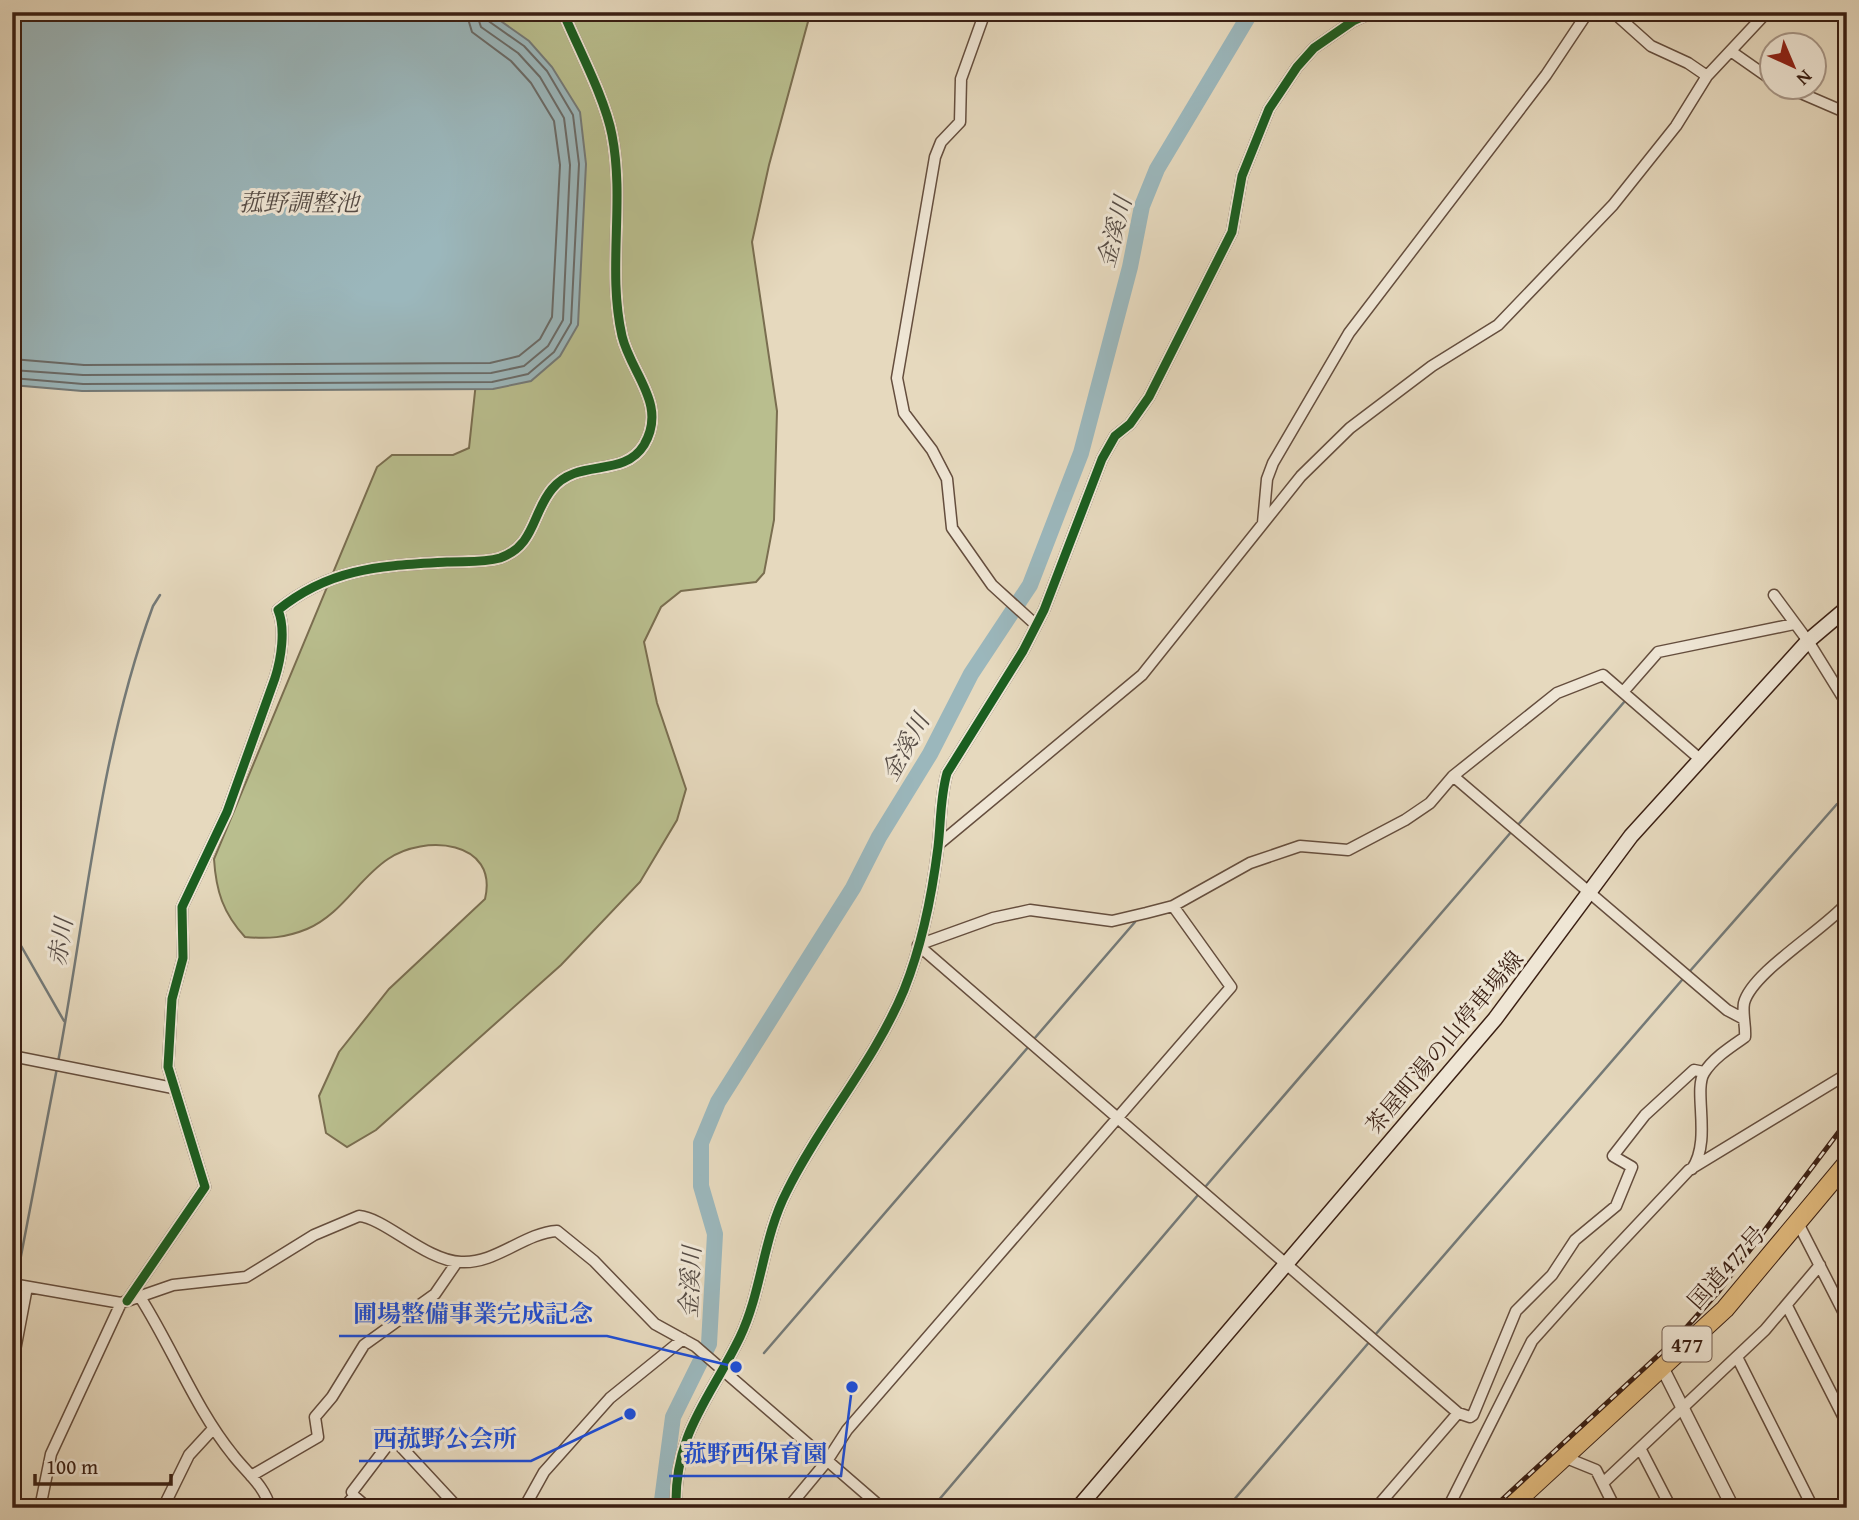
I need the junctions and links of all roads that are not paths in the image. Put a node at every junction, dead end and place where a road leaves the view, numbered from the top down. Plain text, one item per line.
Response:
1 (563, 12) edge
2 (985, 12) edge
3 (1373, 12) edge
4 (1588, 12) edge
5 (1613, 12) edge
6 (1767, 12) edge
7 (1732, 52) junction
8 (1758, 70) edge
9 (1707, 76) junction
10 (1821, 102) edge
11 (1847, 113) edge
12 (1263, 523) junction
13 (1774, 595) dead end
14 (1847, 608) edge
15 (1034, 623) junction
16 (1794, 624) junction
17 (1808, 641) junction
18 (1623, 692) junction
19 (1847, 704) edge
20 (1701, 760) junction
21 (1453, 776) junction
22 (939, 844) junction
23 (1589, 893) junction
24 (1847, 903) edge
25 (1173, 906) junction
26 (918, 945) junction
27 (1744, 1019) junction
28 (12, 1056) edge
29 (1704, 1072) junction
30 (1847, 1074) edge
31 (173, 1088) junction
32 (1118, 1118) junction
33 (1847, 1163) edge
34 (1692, 1169) junction
35 (1798, 1223) junction
36 (457, 1262) junction
37 (1286, 1262) junction
38 (1820, 1265) junction
39 (20, 1285) edge
40 (140, 1297) junction
41 (124, 1302) junction
42 (1787, 1306) junction
43 (1847, 1319) edge
44 (685, 1340) junction
45 (1737, 1357) junction
46 (12, 1366) edge
47 (1662, 1367) junction
48 (718, 1368) junction
49 (1683, 1408) junction
50 (1458, 1413) junction
51 (1847, 1424) edge
52 (212, 1430) junction
53 (1640, 1448) junction
54 (1564, 1457) junction
55 (827, 1461) junction
56 (251, 1476) junction
57 (1603, 1483) junction
58 (354, 1496) junction
59 (40, 1508) edge
60 (163, 1508) edge
61 (270, 1508) edge
62 (344, 1508) edge
63 (368, 1508) edge
64 (458, 1508) edge
65 (524, 1508) edge
66 (676, 1508) edge
67 (788, 1508) edge
68 (882, 1508) edge
69 (1078, 1508) edge
70 (1376, 1508) edge
71 (1448, 1508) edge
72 (1509, 1508) edge
73 (1615, 1508) edge
74 (1671, 1508) edge
75 (1733, 1508) edge
76 (1814, 1508) edge

1 - 31 street
2 - 15 street
3 - 15 street
4 - 12 street
5 - 9 street
6 - 7 street
7 - 8 street
7 - 9 street
9 - 12 street
10 - 11 street
12 - 22 street
13 - 16 street
14 - 17 main road, 茶屋町湯の山停車場線
15 - 22 street
16 - 17 street
16 - 18 street
17 - 19 street
17 - 20 main road, 茶屋町湯の山停車場線
18 - 20 street
18 - 21 street
20 - 23 main road, 茶屋町湯の山停車場線
21 - 23 street
21 - 25 street
22 - 26 street
23 - 27 street
23 - 37 main road, 茶屋町湯の山停車場線
24 - 27 street
25 - 26 street
25 - 32 street
26 - 32 street
26 - 48 street
27 - 29 street
28 - 31 street
29 - 34 street
29 - 50 street
30 - 34 street
31 - 41 street
32 - 37 street
32 - 55 street
33 - 35 highway, 国道477号 / 477
34 - 71 street
35 - 38 street
35 - 47 highway, 国道477号 / 477
36 - 40 street
36 - 44 street
36 - 56 street
37 - 50 street
37 - 69 main road, 茶屋町湯の山停車場線
38 - 42 street
38 - 43 street
39 - 41 street
39 - 46 street
40 - 41 street
40 - 52 street
41 - 59 street
42 - 45 street
42 - 51 street
44 - 48 street
44 - 65 street
45 - 49 street
45 - 76 street
47 - 49 street
47 - 54 highway, 国道477号 / 477
48 - 55 street
48 - 66 street
49 - 53 street
49 - 75 street
50 - 70 street
52 - 56 street
52 - 60 street
53 - 57 street
53 - 74 street
54 - 57 street
54 - 72 highway, 国道477号 / 477
55 - 67 street
55 - 68 street
56 - 61 street
57 - 73 street
58 - 62 street
58 - 63 street
58 - 64 street

